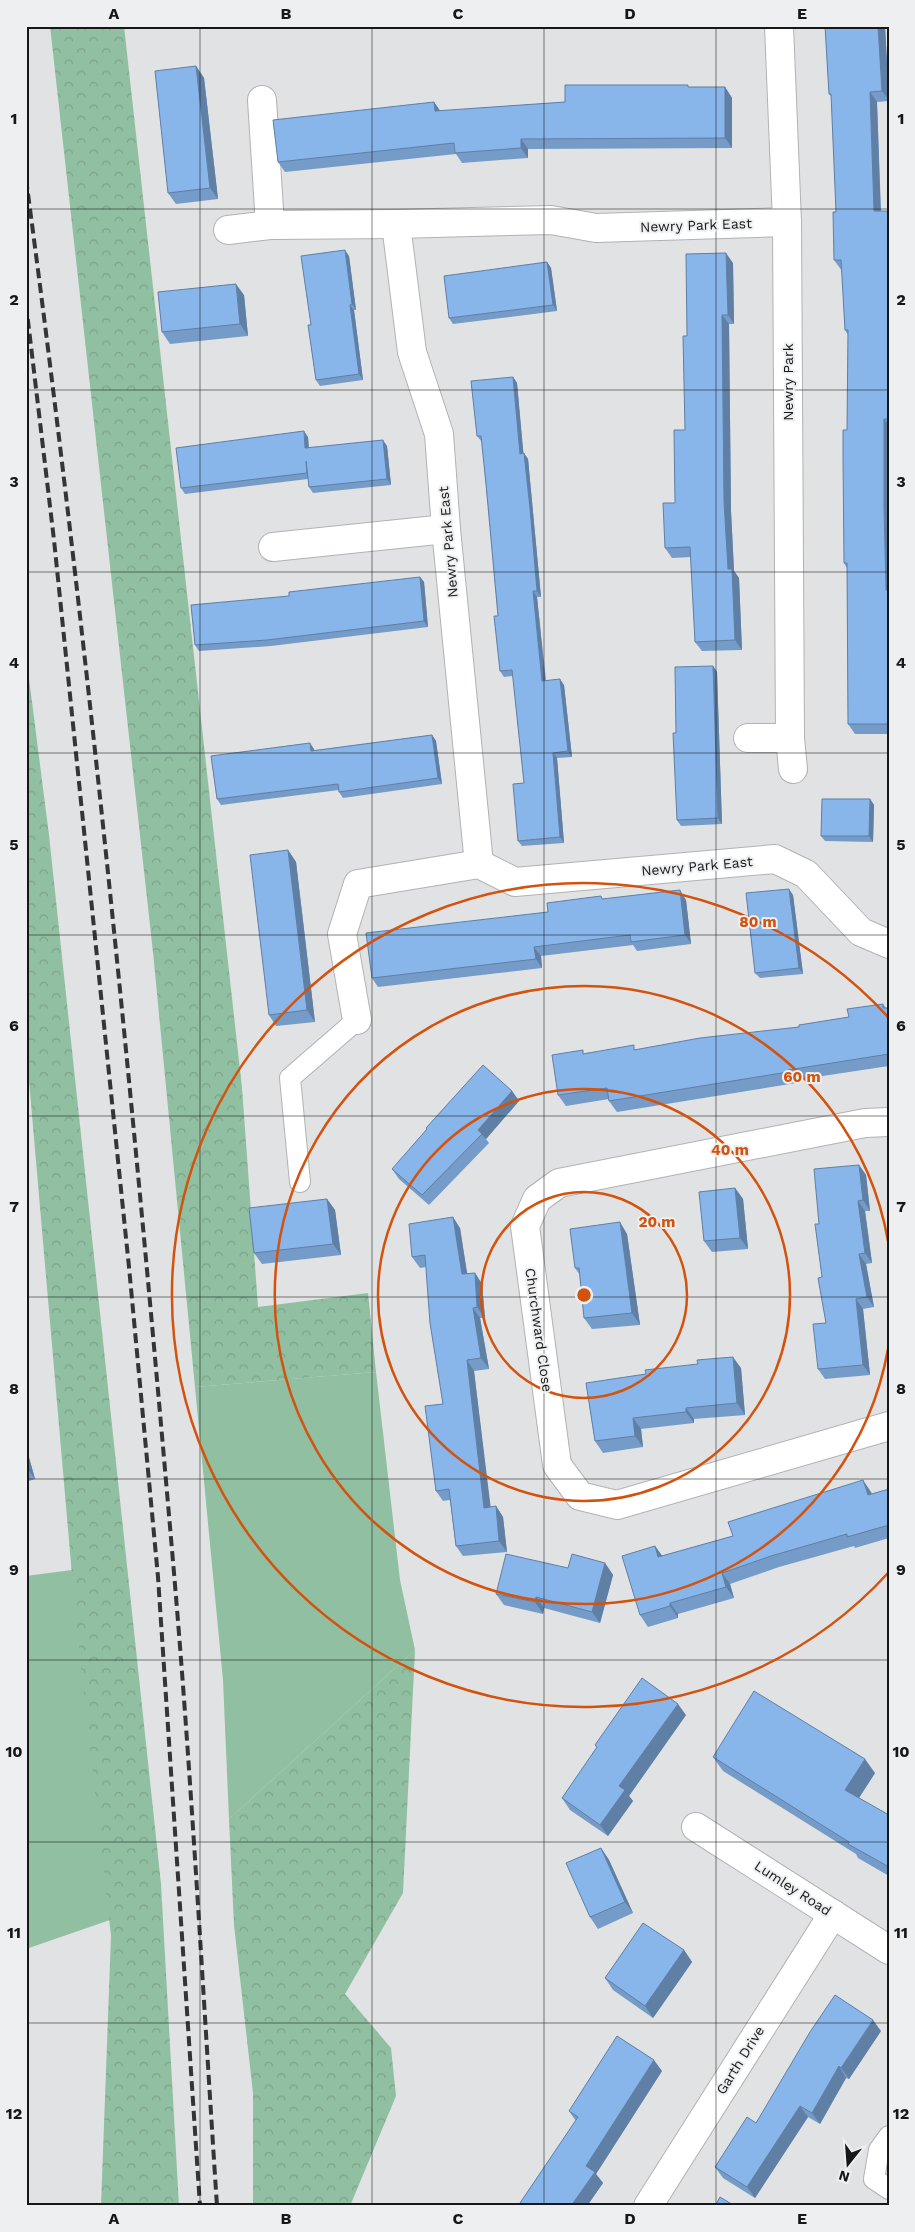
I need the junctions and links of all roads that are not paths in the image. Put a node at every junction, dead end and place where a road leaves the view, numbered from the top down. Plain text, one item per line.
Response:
1 (780, 26) edge
2 (262, 100) dead end
3 (787, 222) junction
4 (396, 224) junction
5 (270, 225) junction
6 (228, 230) dead end
7 (446, 529) junction
8 (274, 547) dead end
9 (748, 738) dead end
10 (790, 738) junction
11 (793, 769) dead end
12 (479, 864) junction
13 (889, 944) edge
14 (357, 1020) joint
15 (889, 1122) edge
16 (300, 1182) dead end
17 (889, 1426) edge
18 (696, 1827) dead end
19 (833, 1914) junction
20 (889, 1950) edge
21 (889, 2136) edge
22 (889, 2189) edge
23 (648, 2206) edge

1 - 3 street, Newry Park
2 - 5 street
3 - 4 street, Newry Park East
3 - 10 street, Newry Park
4 - 5 street, Newry Park East
4 - 7 street, Newry Park East
5 - 6 street, Newry Park East
7 - 8 street
7 - 12 street, Newry Park East
9 - 10 street
10 - 11 street, Newry Park
12 - 13 street, Newry Park East
12 - 14 street
14 - 16 lane
15 - 17 street, Churchward Close
18 - 19 street, Lumley Road
19 - 20 street, Lumley Road
19 - 23 street, Garth Drive
21 - 22 lane

